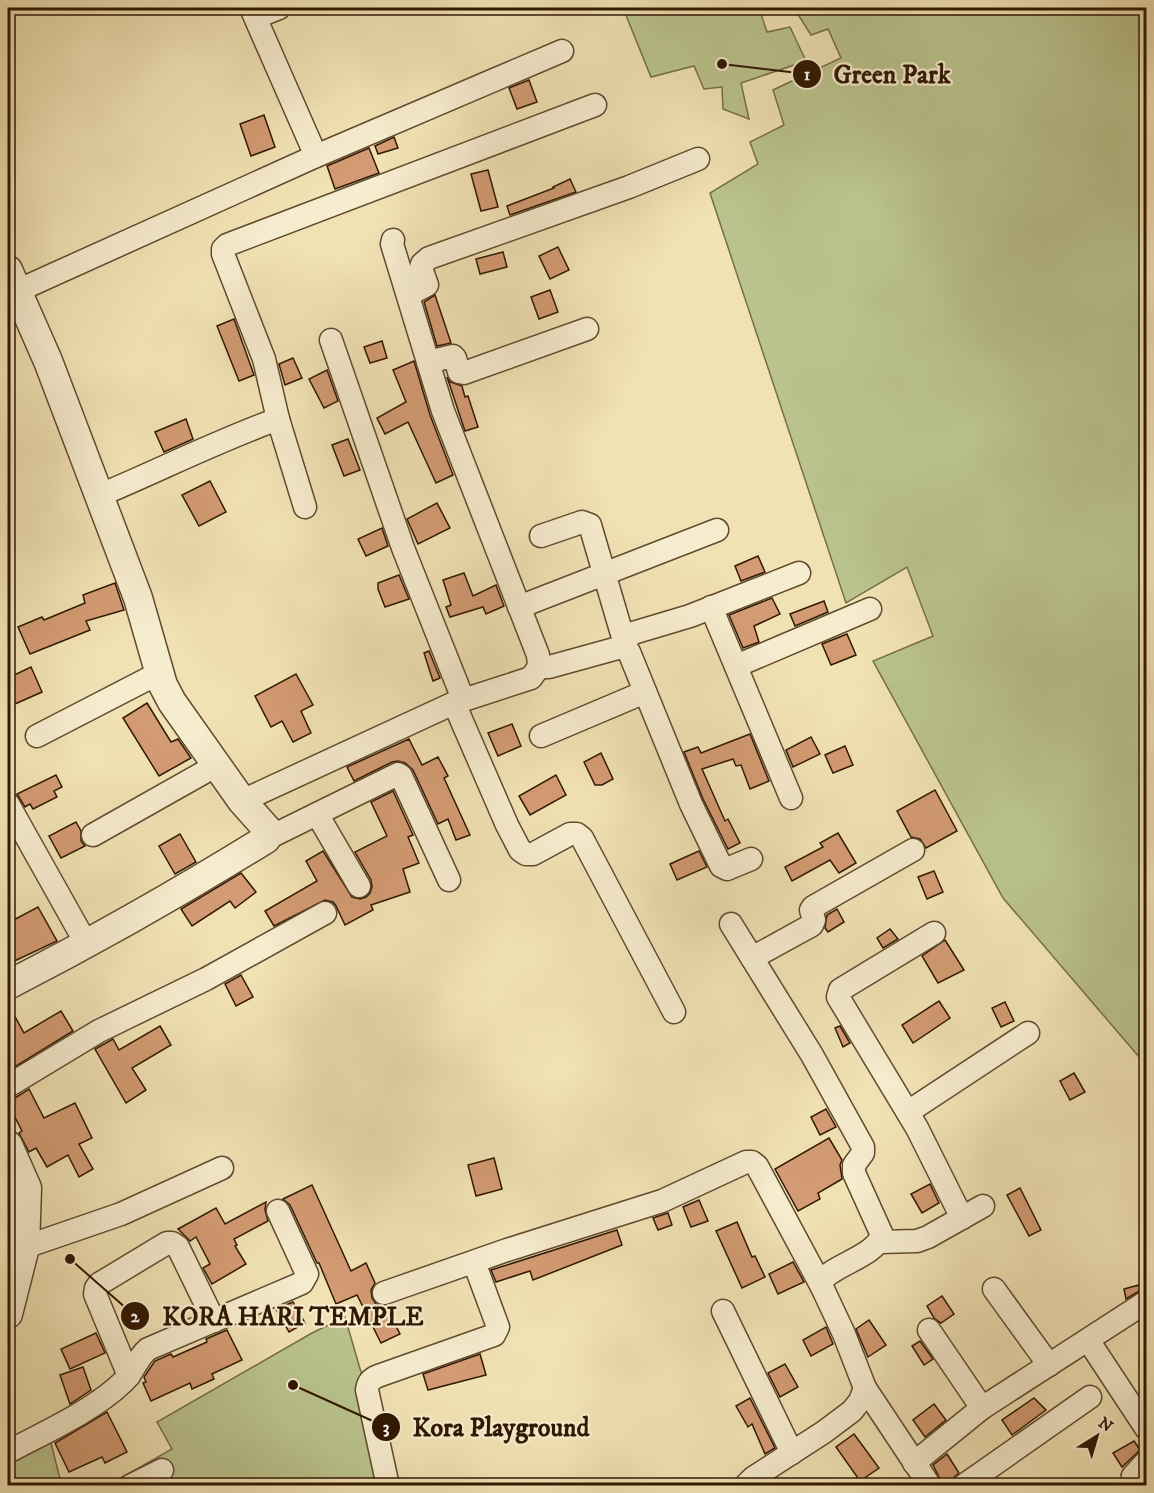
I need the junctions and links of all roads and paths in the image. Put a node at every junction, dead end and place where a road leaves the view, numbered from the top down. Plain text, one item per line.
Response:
1 (279, 8) edge
2 (254, 12) edge
3 (562, 51) dead end
4 (595, 105) dead end
5 (316, 156) junction
6 (698, 159) dead end
7 (393, 240) dead end
8 (12, 281) edge
9 (408, 295) junction
10 (587, 329) dead end
11 (331, 340) dead end
12 (428, 362) junction
13 (278, 419) junction
14 (98, 496) junction
15 (305, 507) dead end
16 (717, 530) dead end
17 (541, 536) dead end
18 (799, 573) dead end
19 (605, 575) junction
20 (519, 607) junction
21 (711, 607) junction
22 (870, 609) dead end
23 (623, 645) junction
24 (736, 666) junction
25 (539, 667) junction
26 (159, 673) junction
27 (645, 692) junction
28 (458, 701) junction
29 (38, 736) dead end
30 (541, 736) dead end
31 (217, 765) junction
32 (791, 798) dead end
33 (242, 801) junction
34 (8, 804) edge
35 (318, 814) junction
36 (93, 835) dead end
37 (266, 839) junction
38 (913, 850) dead end
39 (751, 859) dead end
40 (449, 880) dead end
41 (359, 886) dead end
42 (325, 913) dead end
43 (731, 924) dead end
44 (934, 933) dead end
45 (87, 945) junction
46 (752, 958) junction
47 (8, 985) edge
48 (674, 1012) dead end
49 (1028, 1033) dead end
50 (8, 1086) edge
51 (908, 1112) junction
52 (8, 1145) edge
53 (222, 1168) dead end
54 (983, 1206) dead end
55 (278, 1211) dead end
56 (962, 1218) junction
57 (880, 1242) junction
58 (19, 1244) edge
59 (474, 1262) junction
60 (822, 1287) junction
61 (994, 1289) dead end
62 (384, 1293) dead end
63 (1146, 1302) edge
64 (723, 1311) dead end
65 (8, 1314) edge
66 (214, 1321) junction
67 (929, 1330) dead end
68 (1088, 1340) junction
69 (1049, 1365) junction
70 (129, 1376) junction
71 (865, 1388) junction
72 (1090, 1397) dead end
73 (982, 1408) junction
74 (1146, 1428) edge
75 (8, 1452) edge
76 (792, 1453) junction
77 (1146, 1462) edge
78 (914, 1463) junction
79 (162, 1470) dead end
80 (129, 1485) edge
81 (388, 1485) edge
82 (746, 1485) edge
83 (930, 1485) edge
84 (963, 1485) edge
85 (1138, 1485) edge

1 - 2 street
2 - 5 street
3 - 5 street
4 - 13 street
5 - 8 street
6 - 9 street
7 - 9 street
8 - 14 street
9 - 12 street
10 - 12 street
11 - 28 street
12 - 20 street
13 - 14 street
13 - 15 street
14 - 26 street
16 - 19 street
17 - 19 street
18 - 21 street
19 - 20 street
19 - 23 street
20 - 25 street
21 - 23 street
21 - 24 street
22 - 24 street
23 - 25 street
23 - 27 street
24 - 32 street
25 - 28 street
26 - 29 street
26 - 31 street
27 - 30 street
27 - 39 street
28 - 33 street
28 - 48 street
31 - 33 street
31 - 36 street
33 - 37 street
34 - 45 street
35 - 37 street
35 - 40 street
35 - 41 street
37 - 45 street
38 - 46 street
42 - 50 street
43 - 46 street
44 - 51 street
45 - 47 street
46 - 57 street
49 - 51 street
51 - 56 street
52 - 58 street
53 - 58 street
54 - 56 street
55 - 66 street
56 - 57 street
57 - 60 street
58 - 65 street
59 - 60 street
59 - 62 street
59 - 81 street
60 - 71 street
61 - 69 street
63 - 68 street
64 - 76 street
66 - 70 street
66 - 70 street
67 - 73 street
68 - 69 street
68 - 74 street
69 - 73 street
70 - 75 street
71 - 76 street
71 - 78 street
72 - 84 street
73 - 78 street
76 - 82 street
77 - 85 street
78 - 83 street
79 - 80 street

